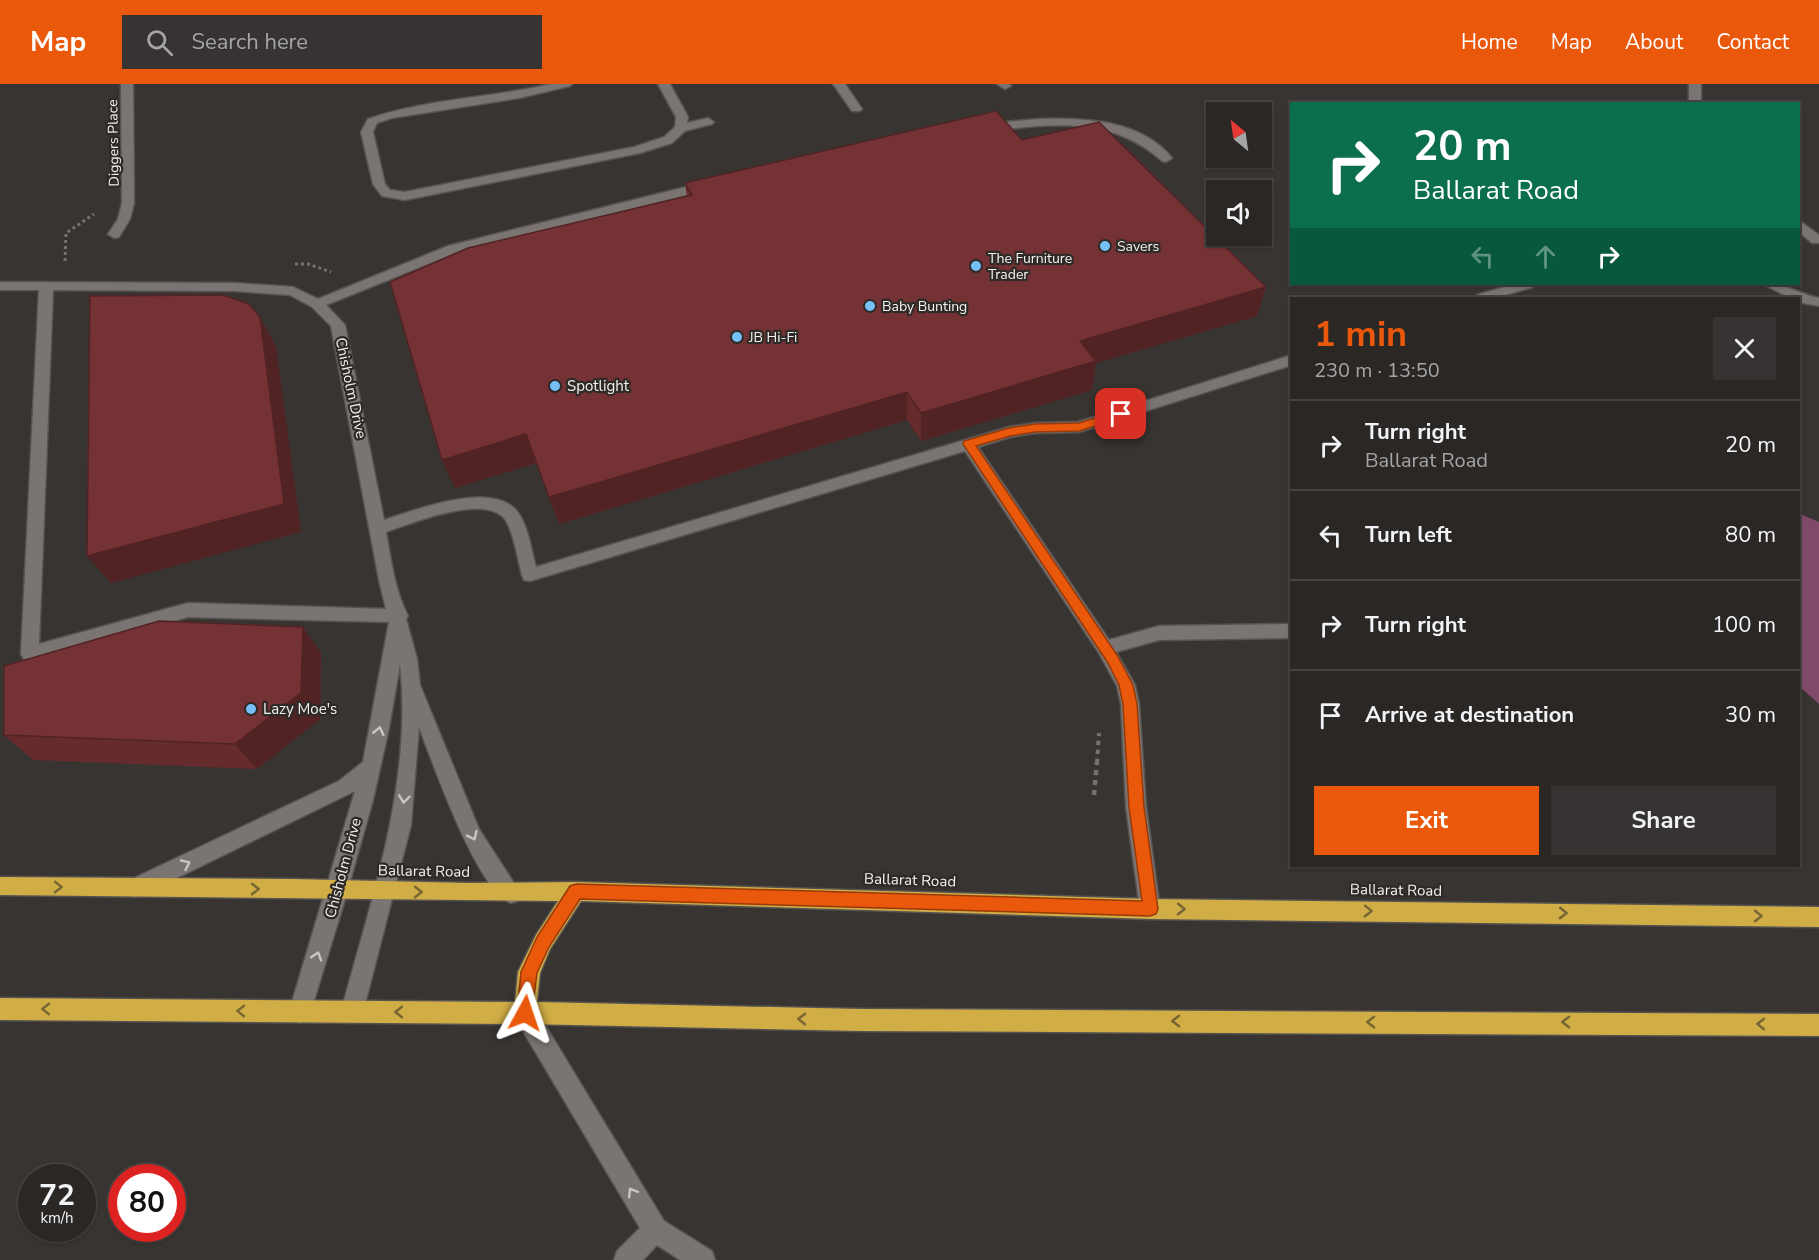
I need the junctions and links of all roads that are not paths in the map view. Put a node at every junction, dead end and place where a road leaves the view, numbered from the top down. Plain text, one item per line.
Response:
1 (127, 84) edge
2 (566, 84) edge
3 (664, 84) edge
4 (839, 84) edge
5 (1695, 84) edge
6 (1695, 102) edge
7 (856, 109) dead end
8 (708, 122) dead end
9 (681, 129) junction
10 (970, 129) edge
11 (1166, 158) dead end
12 (721, 182) edge
13 (1800, 226) edge
14 (114, 234) dead end
15 (1800, 236) edge
16 (1818, 240) edge
17 (1525, 285) edge
18 (1769, 285) edge
19 (0, 286) edge
20 (46, 286) junction
21 (1485, 297) edge
22 (1799, 297) edge
23 (1800, 297) edge
24 (1818, 303) edge
25 (317, 304) junction
26 (1290, 361) edge
27 (968, 444) junction
28 (379, 528) junction
29 (399, 616) junction
30 (1290, 631) edge
31 (1105, 648) junction
32 (411, 685) junction
33 (370, 767) junction
34 (0, 886) edge
35 (133, 889) junction
36 (339, 890) junction
37 (384, 891) junction
38 (576, 891) junction
39 (511, 894) junction
40 (1150, 909) junction
41 (1819, 916) edge
42 (0, 1009) edge
43 (300, 1012) junction
44 (352, 1012) junction
45 (525, 1013) junction
46 (1819, 1026) edge
47 (655, 1230) junction
48 (626, 1260) edge
49 (703, 1260) edge

1 - 14 street, Diggers Place
2 - 9 street
3 - 9 street
4 - 7 street
5 - 6 street
8 - 9 street
10 - 11 street
12 - 25 street
13 - 16 street
15 - 16 street
17 - 21 street
18 - 22 street
19 - 20 street, Chisholm Drive
20 - 25 street, Chisholm Drive
20 - 29 street
23 - 24 street
25 - 28 street, Chisholm Drive
26 - 27 street
27 - 28 street
27 - 31 street
28 - 29 street, Chisholm Drive
29 - 32 street, Chisholm Drive
33 -> 29 street, Chisholm Drive
30 - 31 street
31 - 40 street
32 -> 37 street, Chisholm Drive
32 -> 39 street
35 -> 33 street
33 - 36 street, Chisholm Drive
34 -> 35 highway, Ballarat Road
35 -> 36 highway, Ballarat Road
36 - 37 highway, Ballarat Road
43 -> 36 street, Chisholm Drive
37 -> 39 highway, Ballarat Road
37 - 44 street, Chisholm Drive
38 - 39 highway, Ballarat Road
38 - 40 highway, Ballarat Road
38 - 45 highway
40 -> 41 highway, Ballarat Road
43 -> 42 highway
43 - 44 highway
45 -> 44 highway
46 -> 45 highway
47 -> 45 street
47 - 48 street
47 - 49 street

